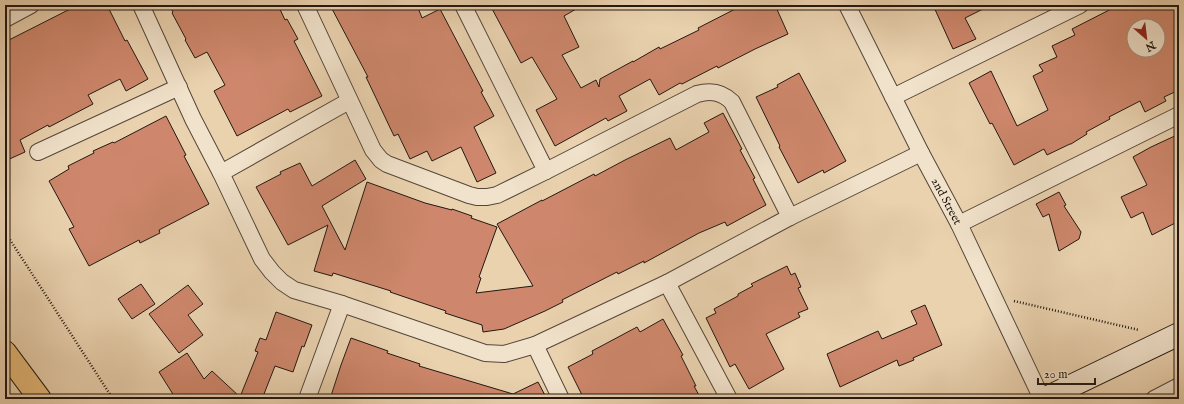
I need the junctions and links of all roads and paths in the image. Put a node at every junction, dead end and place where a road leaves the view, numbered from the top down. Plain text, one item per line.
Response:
1 (31, 5) edge
2 (141, 5) edge
3 (305, 5) edge
4 (462, 5) edge
5 (847, 5) edge
6 (1080, 5) edge
7 (5, 19) edge
8 (179, 87) junction
9 (893, 97) junction
10 (349, 101) junction
11 (1179, 115) edge
12 (38, 152) dead end
13 (921, 154) junction
14 (546, 171) junction
15 (221, 173) junction
16 (790, 217) junction
17 (959, 224) junction
18 (5, 232) edge
19 (667, 283) junction
20 (993, 296) junction
21 (342, 304) junction
22 (1145, 332) dead end
23 (1179, 334) edge
24 (535, 345) junction
25 (5, 352) edge
26 (1179, 386) edge
27 (40, 399) edge
28 (113, 399) edge
29 (307, 399) edge
30 (561, 399) edge
31 (729, 399) edge
32 (1043, 399) edge
33 (1154, 399) edge

1 - 7 street
2 - 8 street
3 - 10 street
4 - 14 street
5 - 9 street, 2nd Street
6 - 9 street
8 - 12 street
8 - 15 street
9 - 13 street, 2nd Street
10 - 14 street
10 - 15 street
11 - 17 street
13 - 16 street
13 - 17 street, 2nd Street
14 - 16 street
15 - 21 street
16 - 19 street
17 - 20 street, 2nd Street
18 - 28 path
19 - 24 street
19 - 31 street
20 - 22 path
20 - 32 street, 2nd Street
21 - 24 street
21 - 29 street
23 - 32 street
24 - 30 street
25 - 27 main road
26 - 33 street

